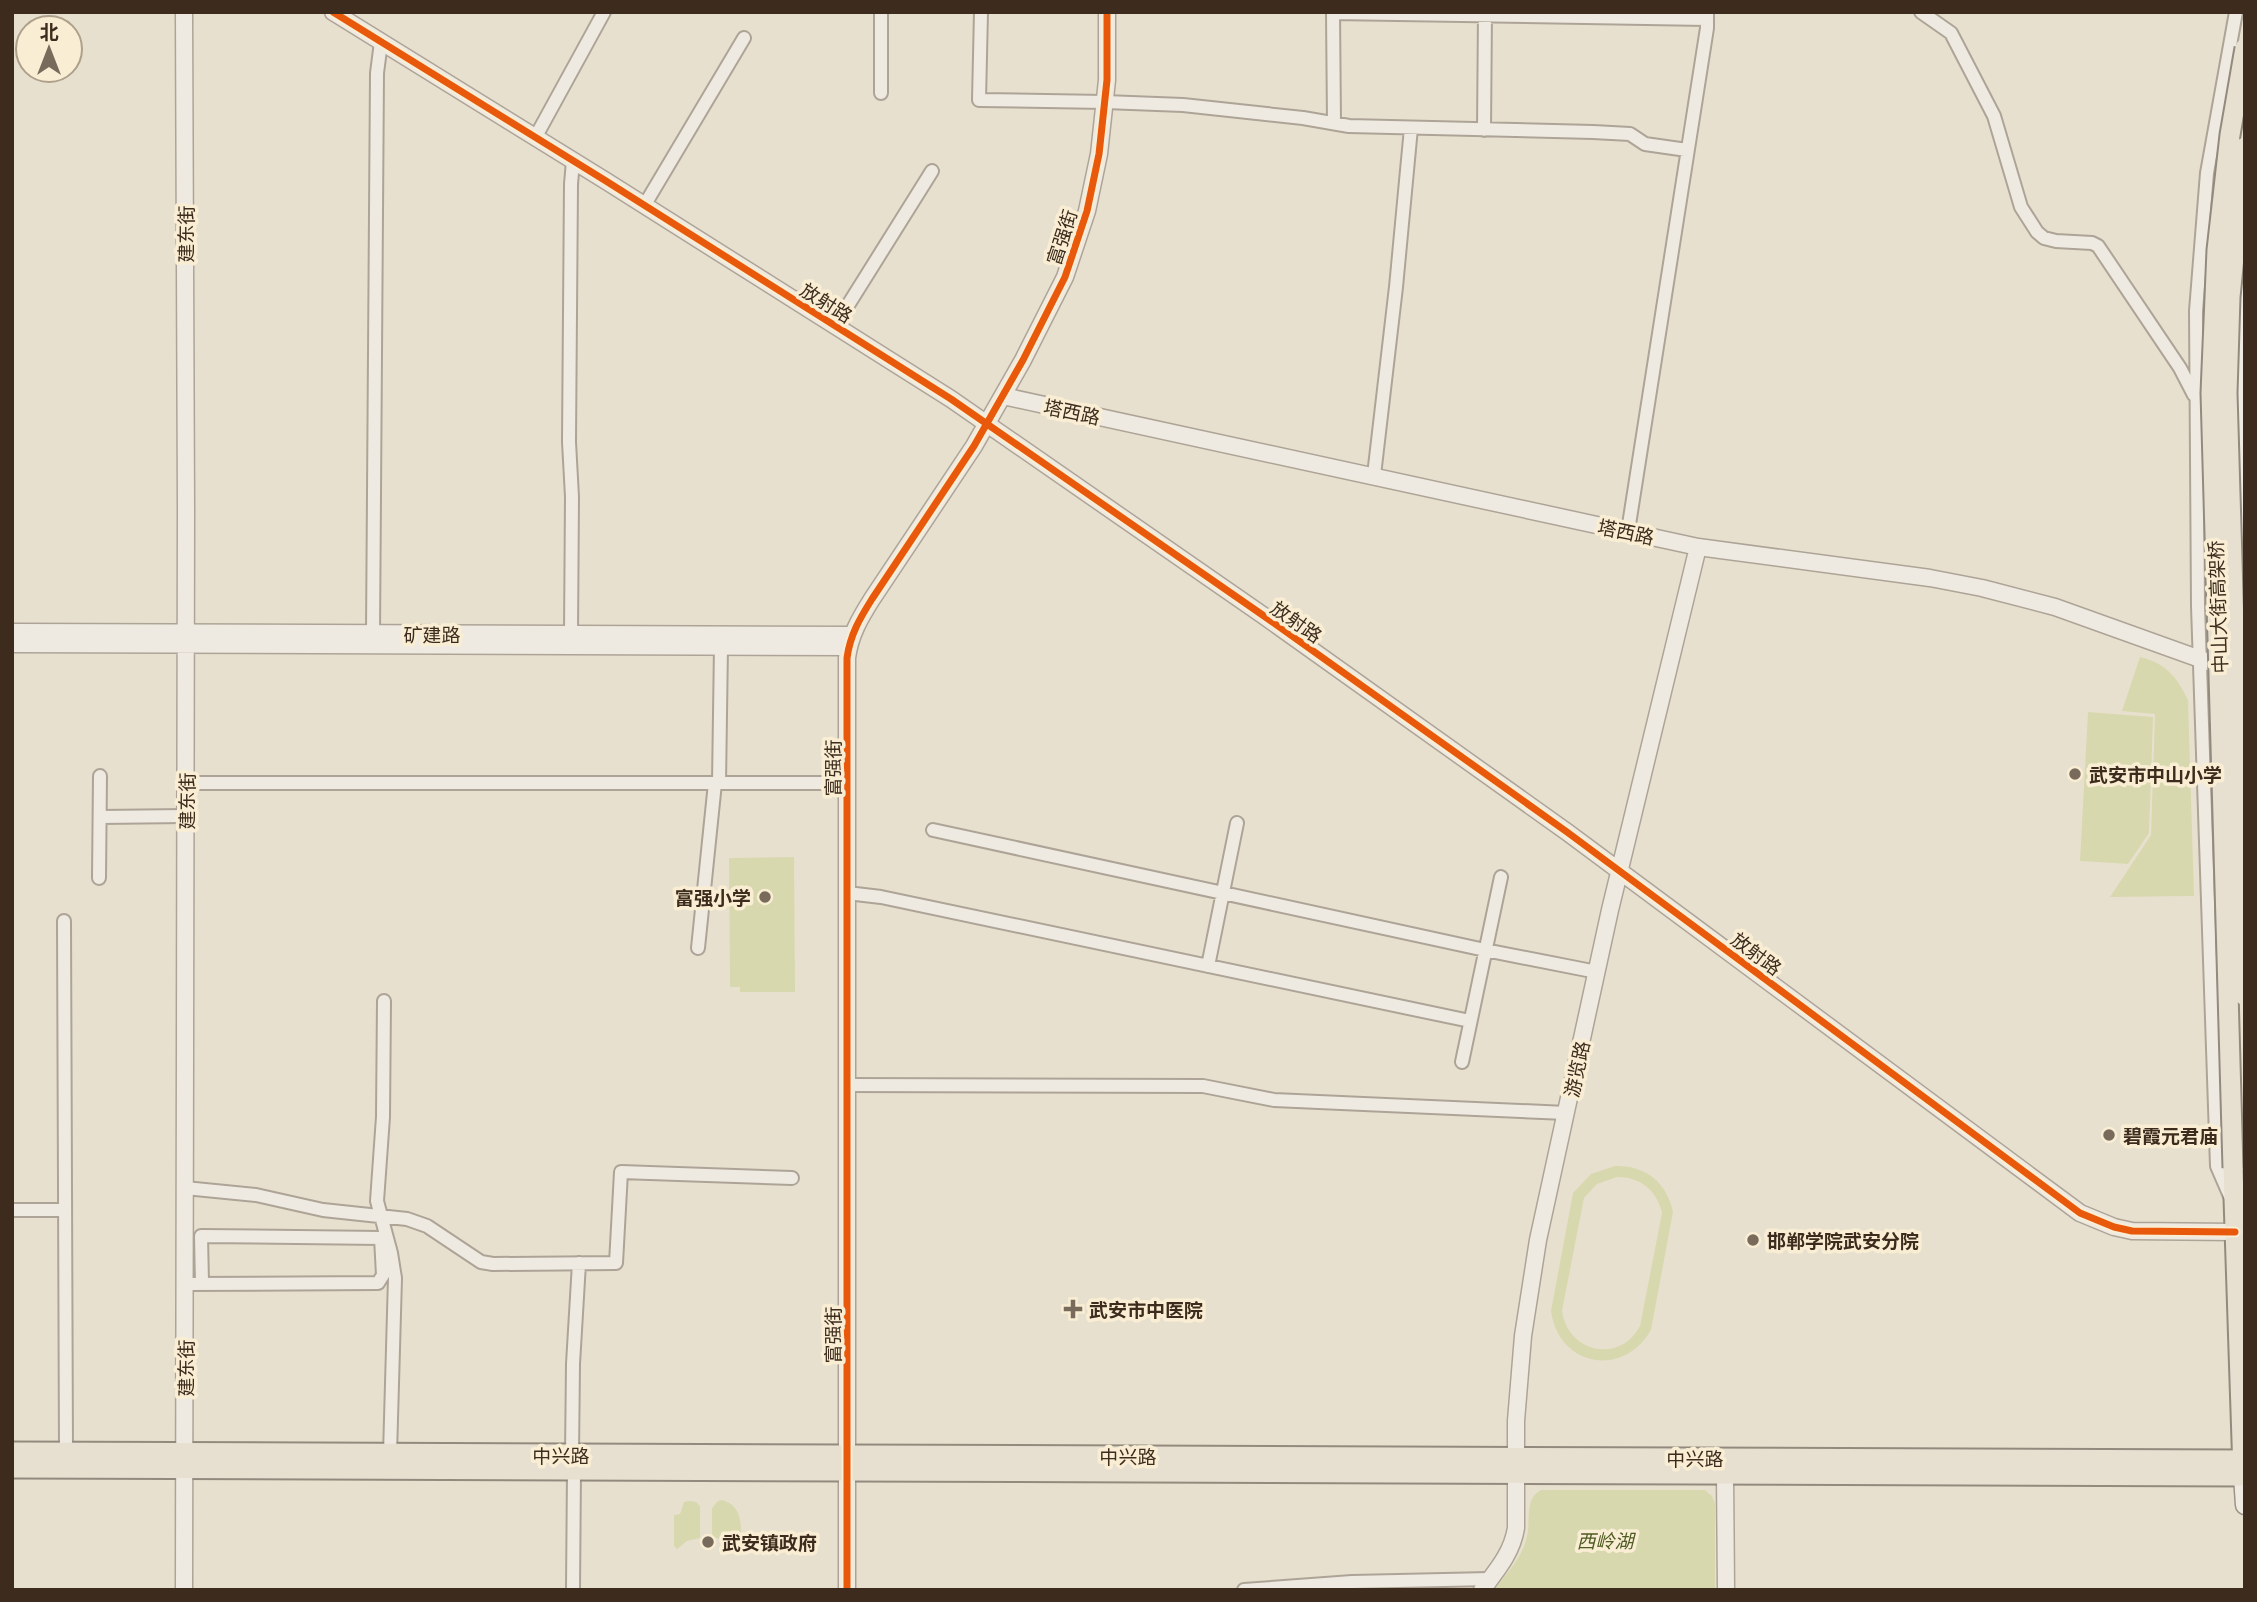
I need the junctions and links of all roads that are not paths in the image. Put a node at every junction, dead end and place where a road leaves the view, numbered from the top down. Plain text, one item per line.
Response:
1 (184, 12) edge
2 (333, 12) edge
3 (604, 12) edge
4 (881, 12) edge
5 (981, 12) edge
6 (1107, 12) edge
7 (1921, 12) edge
8 (2236, 12) edge
9 (1333, 13) edge
10 (1485, 14) edge
11 (1707, 15) edge
12 (744, 37) dead end
13 (381, 42) junction
14 (2245, 48) edge
15 (881, 93) dead end
16 (1105, 102) junction
17 (1334, 123) junction
18 (1411, 128) junction
19 (1484, 130) junction
20 (536, 138) junction
21 (2245, 147) edge
22 (1687, 150) junction
23 (573, 161) junction
24 (932, 171) dead end
25 (644, 206) junction
26 (2245, 253) edge
27 (835, 326) junction
28 (1003, 396) junction
29 (2196, 398) junction
30 (987, 424) junction
31 (2243, 458) edge
32 (1374, 475) junction
33 (1628, 531) junction
34 (1698, 547) junction
35 (12, 632) edge
36 (373, 634) junction
37 (571, 634) junction
38 (186, 639) junction
39 (850, 641) junction
40 (12, 644) edge
41 (721, 646) junction
42 (2245, 650) edge
43 (2200, 659) junction
44 (2245, 675) edge
45 (100, 776) dead end
46 (186, 783) junction
47 (717, 783) junction
48 (847, 783) junction
49 (186, 816) junction
50 (100, 817) junction
51 (1237, 823) dead end
52 (933, 830) dead end
53 (1620, 872) junction
54 (1501, 877) dead end
55 (99, 878) dead end
56 (848, 893) junction
57 (1223, 893) junction
58 (64, 921) dead end
59 (698, 948) dead end
60 (1485, 950) junction
61 (1208, 966) junction
62 (1597, 972) junction
63 (2245, 996) edge
64 (384, 1001) dead end
65 (1470, 1021) junction
66 (1462, 1062) dead end
67 (848, 1085) junction
68 (1566, 1113) junction
69 (792, 1178) dead end
70 (185, 1188) junction
71 (2235, 1207) junction
72 (12, 1210) edge
73 (65, 1210) junction
74 (381, 1216) junction
75 (2235, 1232) junction
76 (579, 1263) junction
77 (202, 1283) junction
78 (185, 1284) junction
79 (12, 1452) edge
80 (66, 1453) junction
81 (390, 1454) junction
82 (184, 1461) junction
83 (573, 1463) junction
84 (848, 1464) junction
85 (1516, 1465) junction
86 (12, 1468) edge
87 (2244, 1468) edge
88 (1725, 1474) junction
89 (2245, 1505) edge
90 (1486, 1584) edge
91 (184, 1590) edge
92 (573, 1590) edge
93 (847, 1590) edge
94 (1244, 1590) edge
95 (1726, 1590) edge

1 - 38 street, 建东街
2 - 13 street, 放射路
3 - 20 street
4 - 15 street
5 - 16 street
6 - 16 street, 富强街
7 - 29 street
8 - 29 street
9 - 10 street
9 - 17 street
10 - 11 street
10 - 19 street
11 - 22 street
12 - 25 street
13 - 20 street, 放射路
13 - 36 street
14 - 71 main road, 中山大街高架桥, bridge
16 - 17 street
16 - 28 street, 富强街
17 - 18 street
18 - 19 street
18 - 32 street
19 - 22 street
20 - 23 street, 放射路
21 - 63 main road, 中山大街高架桥, bridge
22 - 33 street
23 - 25 street, 放射路
23 - 37 street
24 - 27 street
25 - 27 street, 放射路
26 - 31 street
27 - 30 street, 放射路
28 - 30 street, 富强街
28 - 32 street, 塔西路
29 - 43 street
30 - 39 street, 富强街
30 - 53 street, 放射路
31 - 42 street
32 - 33 street, 塔西路
33 - 34 street, 塔西路
34 - 43 street, 塔西路
34 - 53 street, 游览路
35 - 38 street, 矿建路
36 - 37 street, 矿建路
36 - 38 street, 矿建路
37 - 39 street, 矿建路
38 - 40 street, 矿建路
38 - 41 street, 矿建路
38 - 46 street, 建东街
39 - 41 street, 矿建路
39 - 48 street, 富强街
41 - 47 street
43 - 44 street, 塔西路
43 - 71 street
45 - 50 street
46 - 47 street
46 - 49 street, 建东街
47 - 48 street
47 - 59 street
48 - 56 street, 富强街
49 - 50 street
49 - 70 street, 建东街
50 - 55 street
51 - 57 street
52 - 57 street
53 - 62 street, 游览路
53 - 75 street, 放射路
54 - 60 street
56 - 61 street
56 - 67 street, 富强街
57 - 60 street
57 - 61 street
58 - 73 street
60 - 62 street
60 - 65 street
61 - 65 street
62 - 68 street, 游览路
64 - 74 street
65 - 66 street
67 - 68 street
67 - 84 street, 富强街
68 - 85 street, 游览路
69 - 76 street
70 - 74 street
70 - 78 street, 建东街
71 - 75 main road, 中山大街高架桥
72 - 73 street
73 - 80 street
74 - 76 street
74 - 81 street
75 - 87 main road, 中山大街高架桥
76 - 83 street
77 - 77 street
77 - 78 street
78 - 82 street, 建东街
79 - 80 main road, 中兴路
80 - 82 main road, 中兴路
81 - 82 main road, 中兴路
81 - 83 main road, 中兴路
82 - 83 main road, 中兴路
82 - 86 main road, 中兴路
82 - 91 street, 建东街
83 - 84 main road, 中兴路
83 - 92 street
84 - 85 main road, 中兴路
84 - 93 street, 富强街
85 - 87 main road, 中兴路
85 - 88 main road, 中兴路
85 - 90 street, 游览路
87 - 88 main road, 中兴路
87 - 89 main road
88 - 95 street
90 - 94 street

